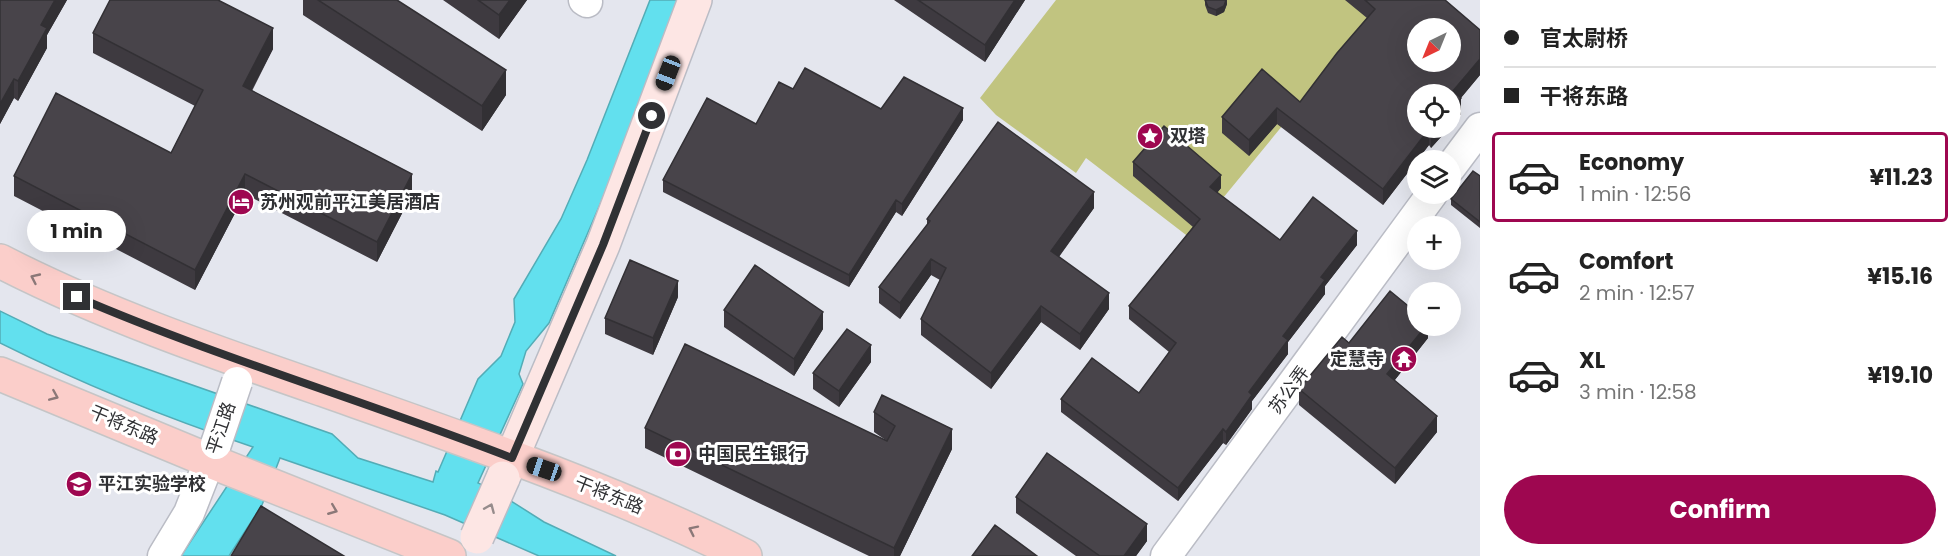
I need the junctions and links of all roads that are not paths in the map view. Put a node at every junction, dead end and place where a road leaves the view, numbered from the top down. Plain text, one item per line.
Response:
1 (695, 0) edge
2 (1480, 128) edge
3 (1461, 153) edge
4 (1425, 204) edge
5 (0, 261) edge
6 (240, 372) junction
7 (0, 374) edge
8 (216, 457) junction
9 (505, 463) junction
10 (473, 547) edge
11 (163, 556) edge
12 (449, 556) edge
13 (745, 556) edge
14 (1166, 556) edge

1 - 9 street
2 - 3 street
4 - 14 street, 苏公弄
6 -> 5 main road, 干将东路
6 - 8 street, 平江路, bridge
6 - 9 main road, 干将东路
7 -> 8 main road, 干将东路
8 - 11 street, 平江路
8 -> 12 main road, 干将东路
10 -> 9 street, bridge
13 -> 9 main road, 干将东路

